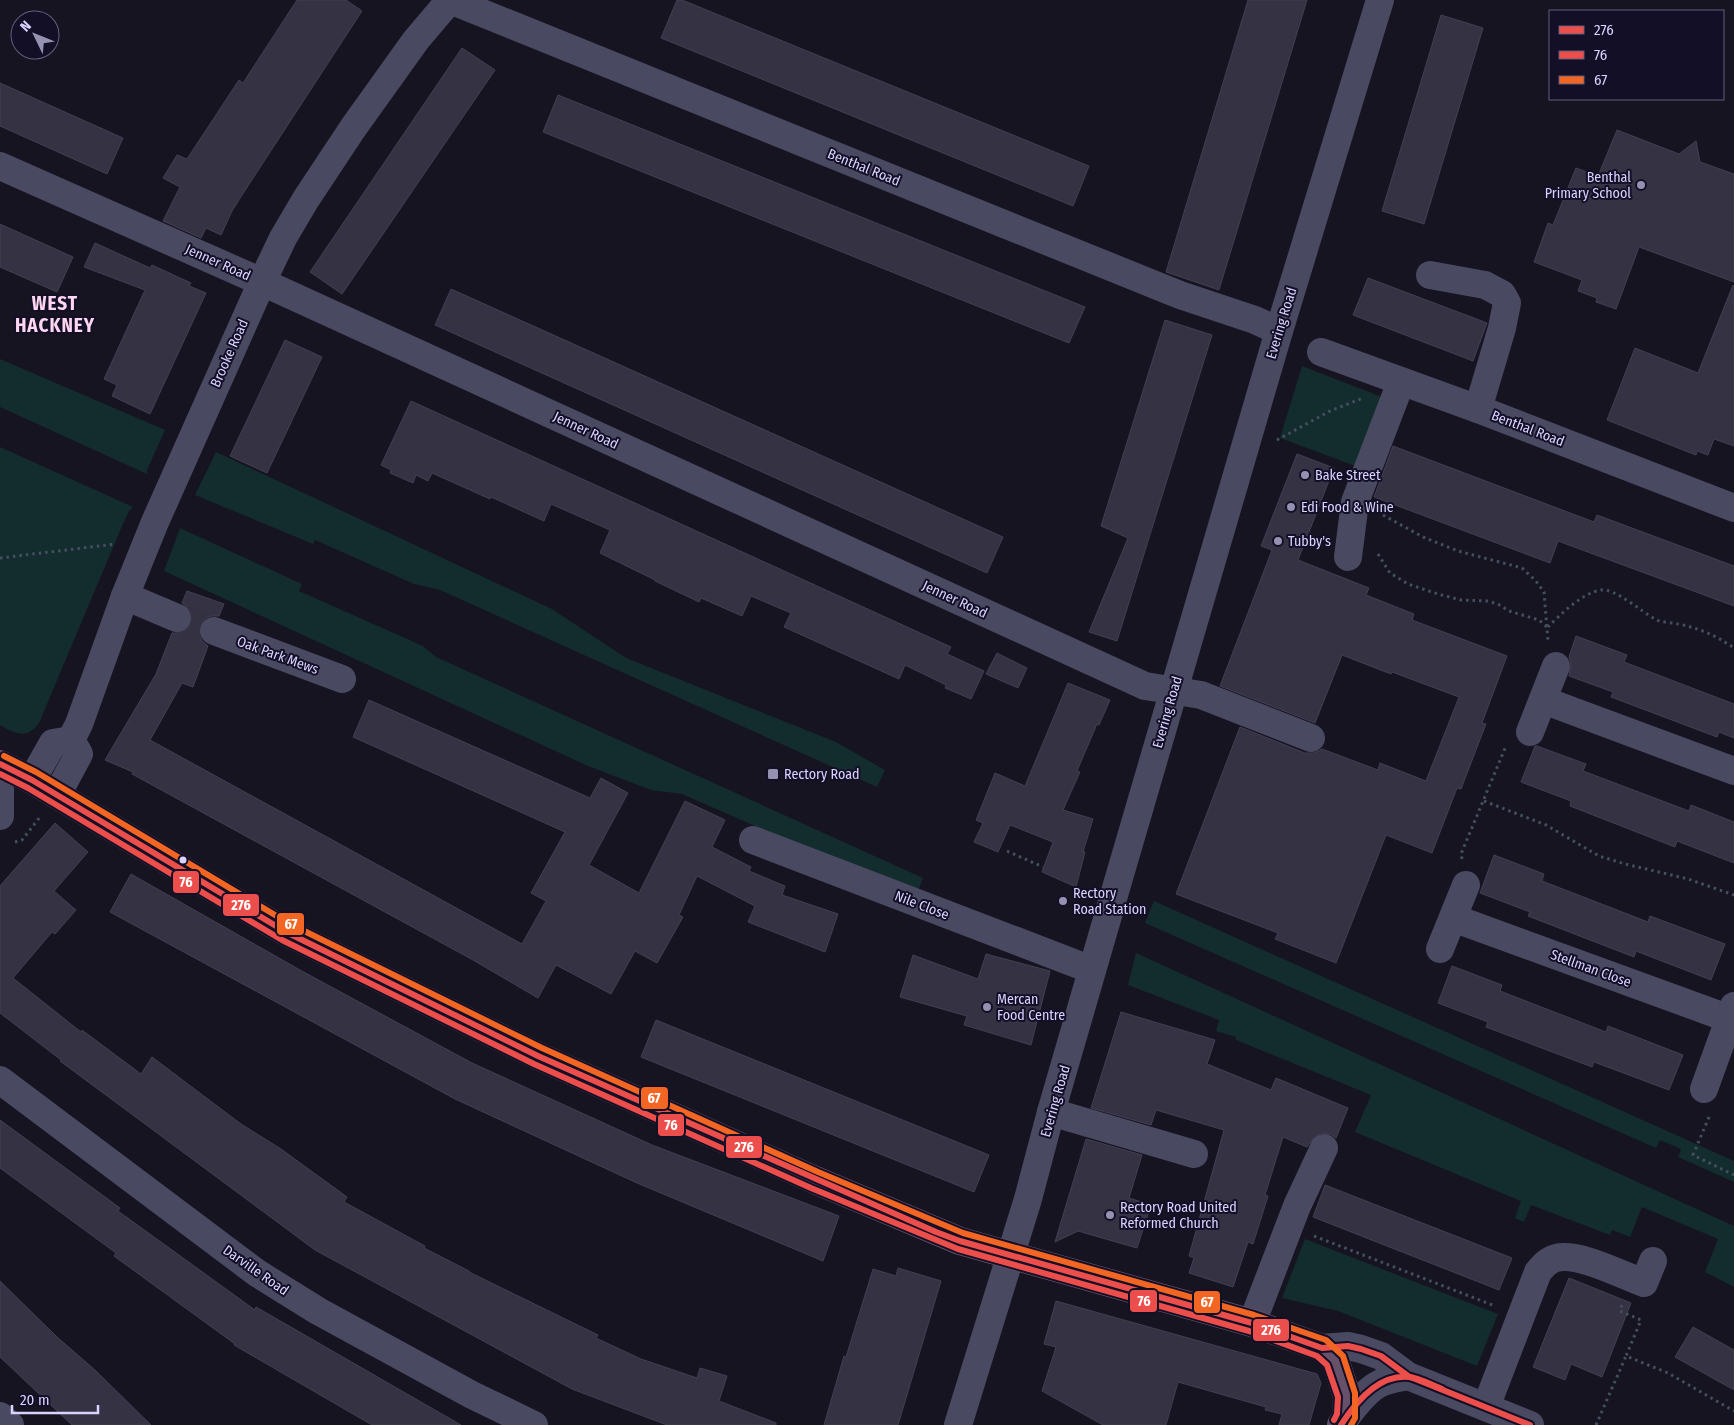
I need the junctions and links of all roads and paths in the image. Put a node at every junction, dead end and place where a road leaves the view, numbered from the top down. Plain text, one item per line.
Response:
1 (450, 0) edge
2 (1380, 0) edge
3 (0, 166) edge
4 (1430, 275) dead end
5 (262, 282) junction
6 (1278, 331) junction
7 (1321, 352) dead end
8 (1401, 382) junction
9 (1478, 409) junction
10 (1272, 442) dead end
11 (1734, 508) edge
12 (1379, 512) dead end
13 (123, 543) dead end
14 (1375, 548) dead end
15 (1348, 557) dead end
16 (0, 558) edge
17 (125, 596) junction
18 (177, 618) tunnel mouth
19 (1547, 628) junction
20 (214, 631) tunnel mouth
21 (1734, 648) edge
22 (1551, 657) joint
23 (342, 679) dead end
24 (1173, 692) junction
25 (1543, 700) junction
26 (1519, 737) joint
27 (1311, 738) dead end
28 (71, 740) junction
29 (0, 764) edge
30 (1734, 771) edge
31 (32, 780) junction
32 (0, 789) edge
33 (1484, 801) junction
34 (50, 803) junction
35 (0, 816) edge
36 (753, 840) dead end
37 (11, 843) dead end
38 (1007, 851) dead end
39 (1043, 867) dead end
40 (1466, 885) joint
41 (1734, 896) edge
42 (1453, 918) junction
43 (1440, 949) dead end
44 (1095, 961) junction
45 (1733, 1010) edge
46 (0, 1080) edge
47 (1704, 1089) dead end
48 (1051, 1112) junction
49 (1698, 1144) dead end
50 (1324, 1148) dead end
51 (1194, 1154) dead end
52 (1734, 1175) edge
53 (1310, 1234) dead end
54 (1011, 1256) junction
55 (1653, 1261) dead end
56 (1633, 1279) junction
57 (1521, 1316) junction
58 (1252, 1324) junction
59 (1322, 1348) junction
60 (1626, 1356) junction
61 (1408, 1376) junction
62 (1486, 1407) junction
63 (1734, 1411) edge
64 (0, 1416) edge
65 (1344, 1421) edge
66 (10, 1425) edge
67 (534, 1425) edge
68 (958, 1425) edge
69 (1530, 1425) edge
70 (1596, 1425) edge

1 - 5 street, Brooke Road
1 - 6 street, Benthal Road
2 - 6 street, Evering Road
3 - 5 street, Jenner Road
4 - 9 street
5 - 17 street, Brooke Road
5 - 24 street, Jenner Road
6 - 24 street, Evering Road
7 - 8 street, Benthal Road
8 - 9 street, Benthal Road
8 - 10 path
8 - 15 street
9 - 11 street, Benthal Road
12 - 19 path
13 - 16 path
14 - 19 path
17 - 18 street
17 - 28 street, Brooke Road
19 - 21 path
19 - 22 path
20 - 23 street, Oak Park Mews
22 - 25 street
24 - 27 street, Jenner Road
24 - 44 street, Evering Road
25 - 26 street
25 - 30 street
26 - 33 path
28 - 31 street
28 - 34 street
29 - 31 highway
31 - 34 highway
32 - 35 street
33 - 40 path
33 - 41 path
34 - 37 path
34 - 54 highway
36 - 44 street, Nile Close
38 - 39 path
40 - 42 street
42 - 43 street
42 - 45 street, Stellman Close
44 - 48 street, Evering Road
45 - 47 street, Stellman Close
46 - 67 street, Darville Road
48 - 51 street
48 - 54 street, Evering Road
49 - 52 path
50 - 58 street
53 - 57 path
54 - 58 highway
54 - 68 street, Evering Road
55 - 56 street
56 - 57 street
56 - 60 path
57 - 62 street
58 - 59 highway
59 - 61 street
59 - 65 highway
60 - 63 path
60 - 70 path
61 - 62 street
61 - 65 street
62 - 69 street
64 - 66 street

